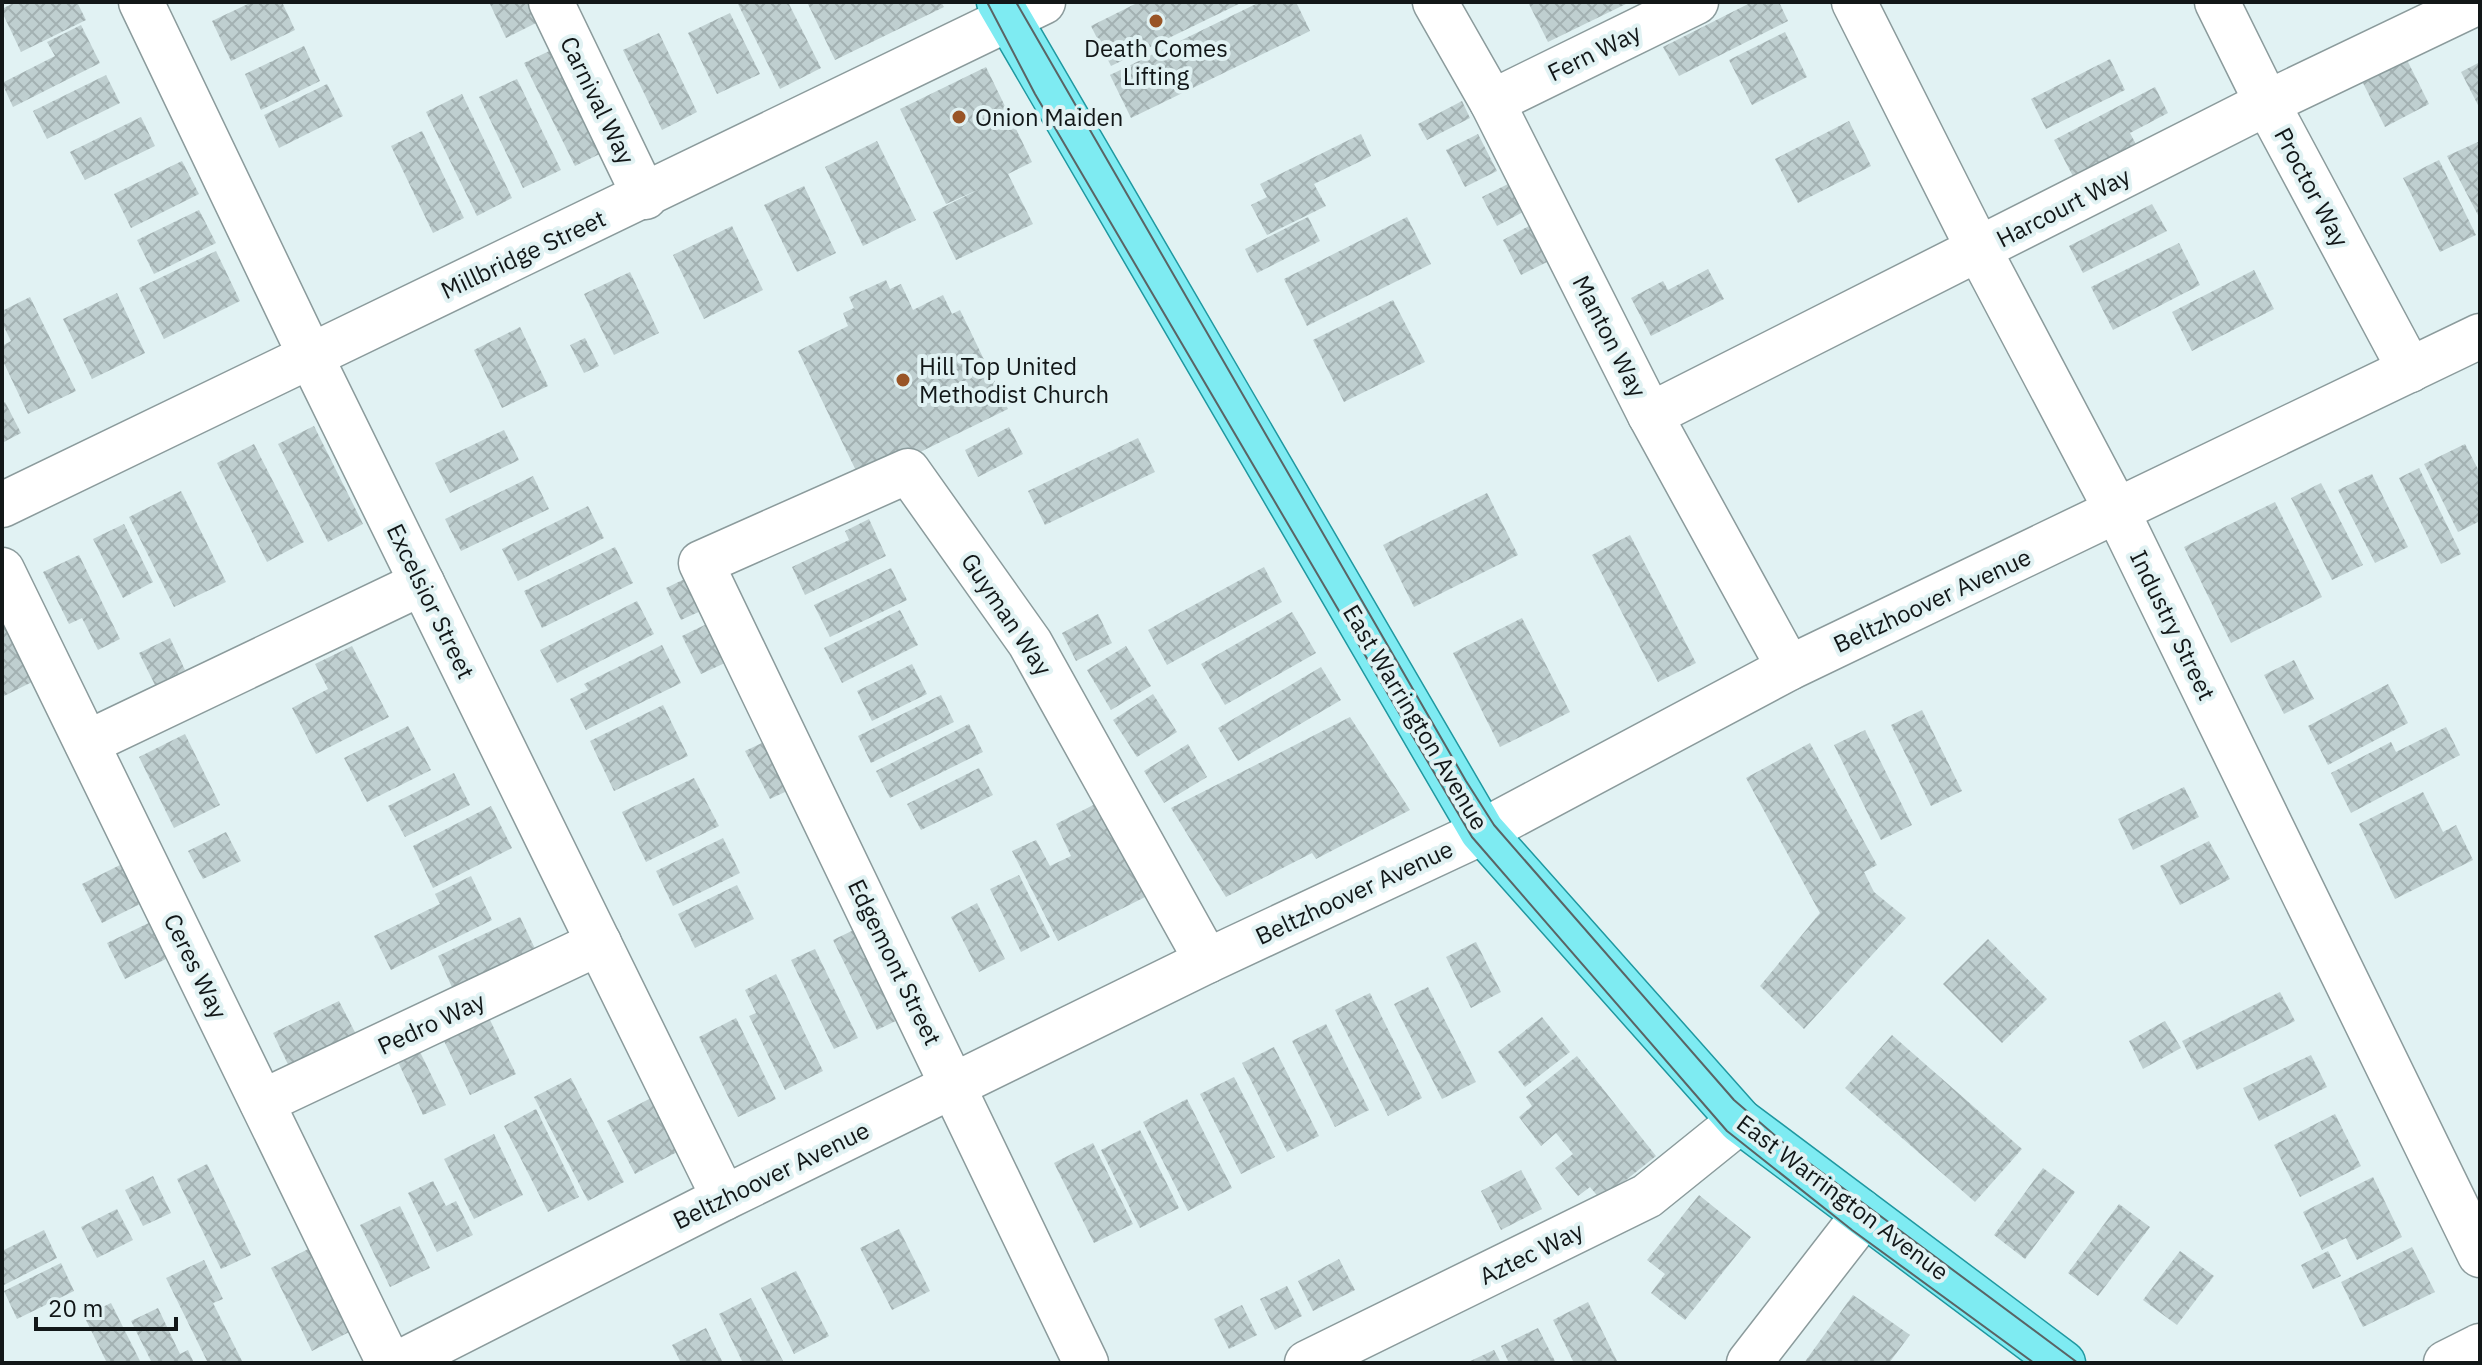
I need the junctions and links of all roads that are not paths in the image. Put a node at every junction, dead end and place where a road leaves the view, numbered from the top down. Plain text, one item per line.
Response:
1 (141, 2) edge
2 (551, 2) edge
3 (1435, 2) edge
4 (1696, 2) edge
5 (1854, 2) edge
6 (2217, 2) edge
7 (2478, 2) edge
8 (1017, 8) edge
9 (1492, 102) junction
10 (2267, 103) junction
11 (645, 197) junction
12 (1979, 250) junction
13 (2480, 336) edge
14 (310, 355) junction
15 (2410, 370) junction
16 (1650, 415) junction
17 (2, 505) edge
18 (2118, 513) junction
19 (701, 563) joint
20 (2, 570) edge
21 (422, 583) junction
22 (1789, 668) junction
23 (87, 743) junction
24 (1482, 831) junction
25 (599, 943) junction
26 (1207, 961) junction
27 (955, 1085) junction
28 (262, 1102) junction
29 (1740, 1121) junction
30 (724, 1198) junction
31 (1860, 1211) junction
32 (2480, 1255) edge
33 (2480, 1346) edge
34 (389, 1363) edge
35 (399, 1363) edge
36 (1086, 1363) edge
37 (1307, 1363) edge
38 (1749, 1363) edge
39 (2063, 1363) edge
40 (2446, 1363) edge

1 - 14 street, Excelsior Street
2 - 11 street, Carnival Way
3 - 9 street, Manton Way
4 - 9 street, Fern Way
5 - 12 street, Industry Street
6 - 10 street, Proctor Way
7 - 10 street, Harcourt Way
8 - 11 street, Millbridge Street
8 - 24 main road, East Warrington Avenue
9 - 16 street, Manton Way
10 - 12 street, Harcourt Way
10 - 15 street, Proctor Way
11 - 14 street, Millbridge Street
12 - 16 street, Harcourt Way
12 - 18 street, Industry Street
13 - 15 street, Beltzhoover Avenue
14 - 17 street, Millbridge Street
14 - 21 street, Excelsior Street
15 - 18 street, Beltzhoover Avenue
16 - 22 street, Manton Way
18 - 22 street, Beltzhoover Avenue
18 - 32 street, Industry Street
19 - 26 street, Guyman Way
19 - 27 street, Edgemont Street
20 - 23 street, Ceres Way
21 - 23 street
21 - 25 street, Excelsior Street
22 - 24 street, Beltzhoover Avenue
23 - 28 street, Ceres Way
24 - 26 street, Beltzhoover Avenue
24 - 29 main road, East Warrington Avenue
25 - 28 street, Pedro Way
25 - 30 street, Excelsior Street
26 - 27 street, Beltzhoover Avenue
27 - 30 street, Beltzhoover Avenue
27 - 36 street, Edgemont Street
28 - 34 street, Ceres Way
29 - 31 main road, East Warrington Avenue
29 - 37 street, Aztec Way
30 - 35 street, Beltzhoover Avenue
31 - 38 street
31 - 39 main road, East Warrington Avenue
33 - 40 street

